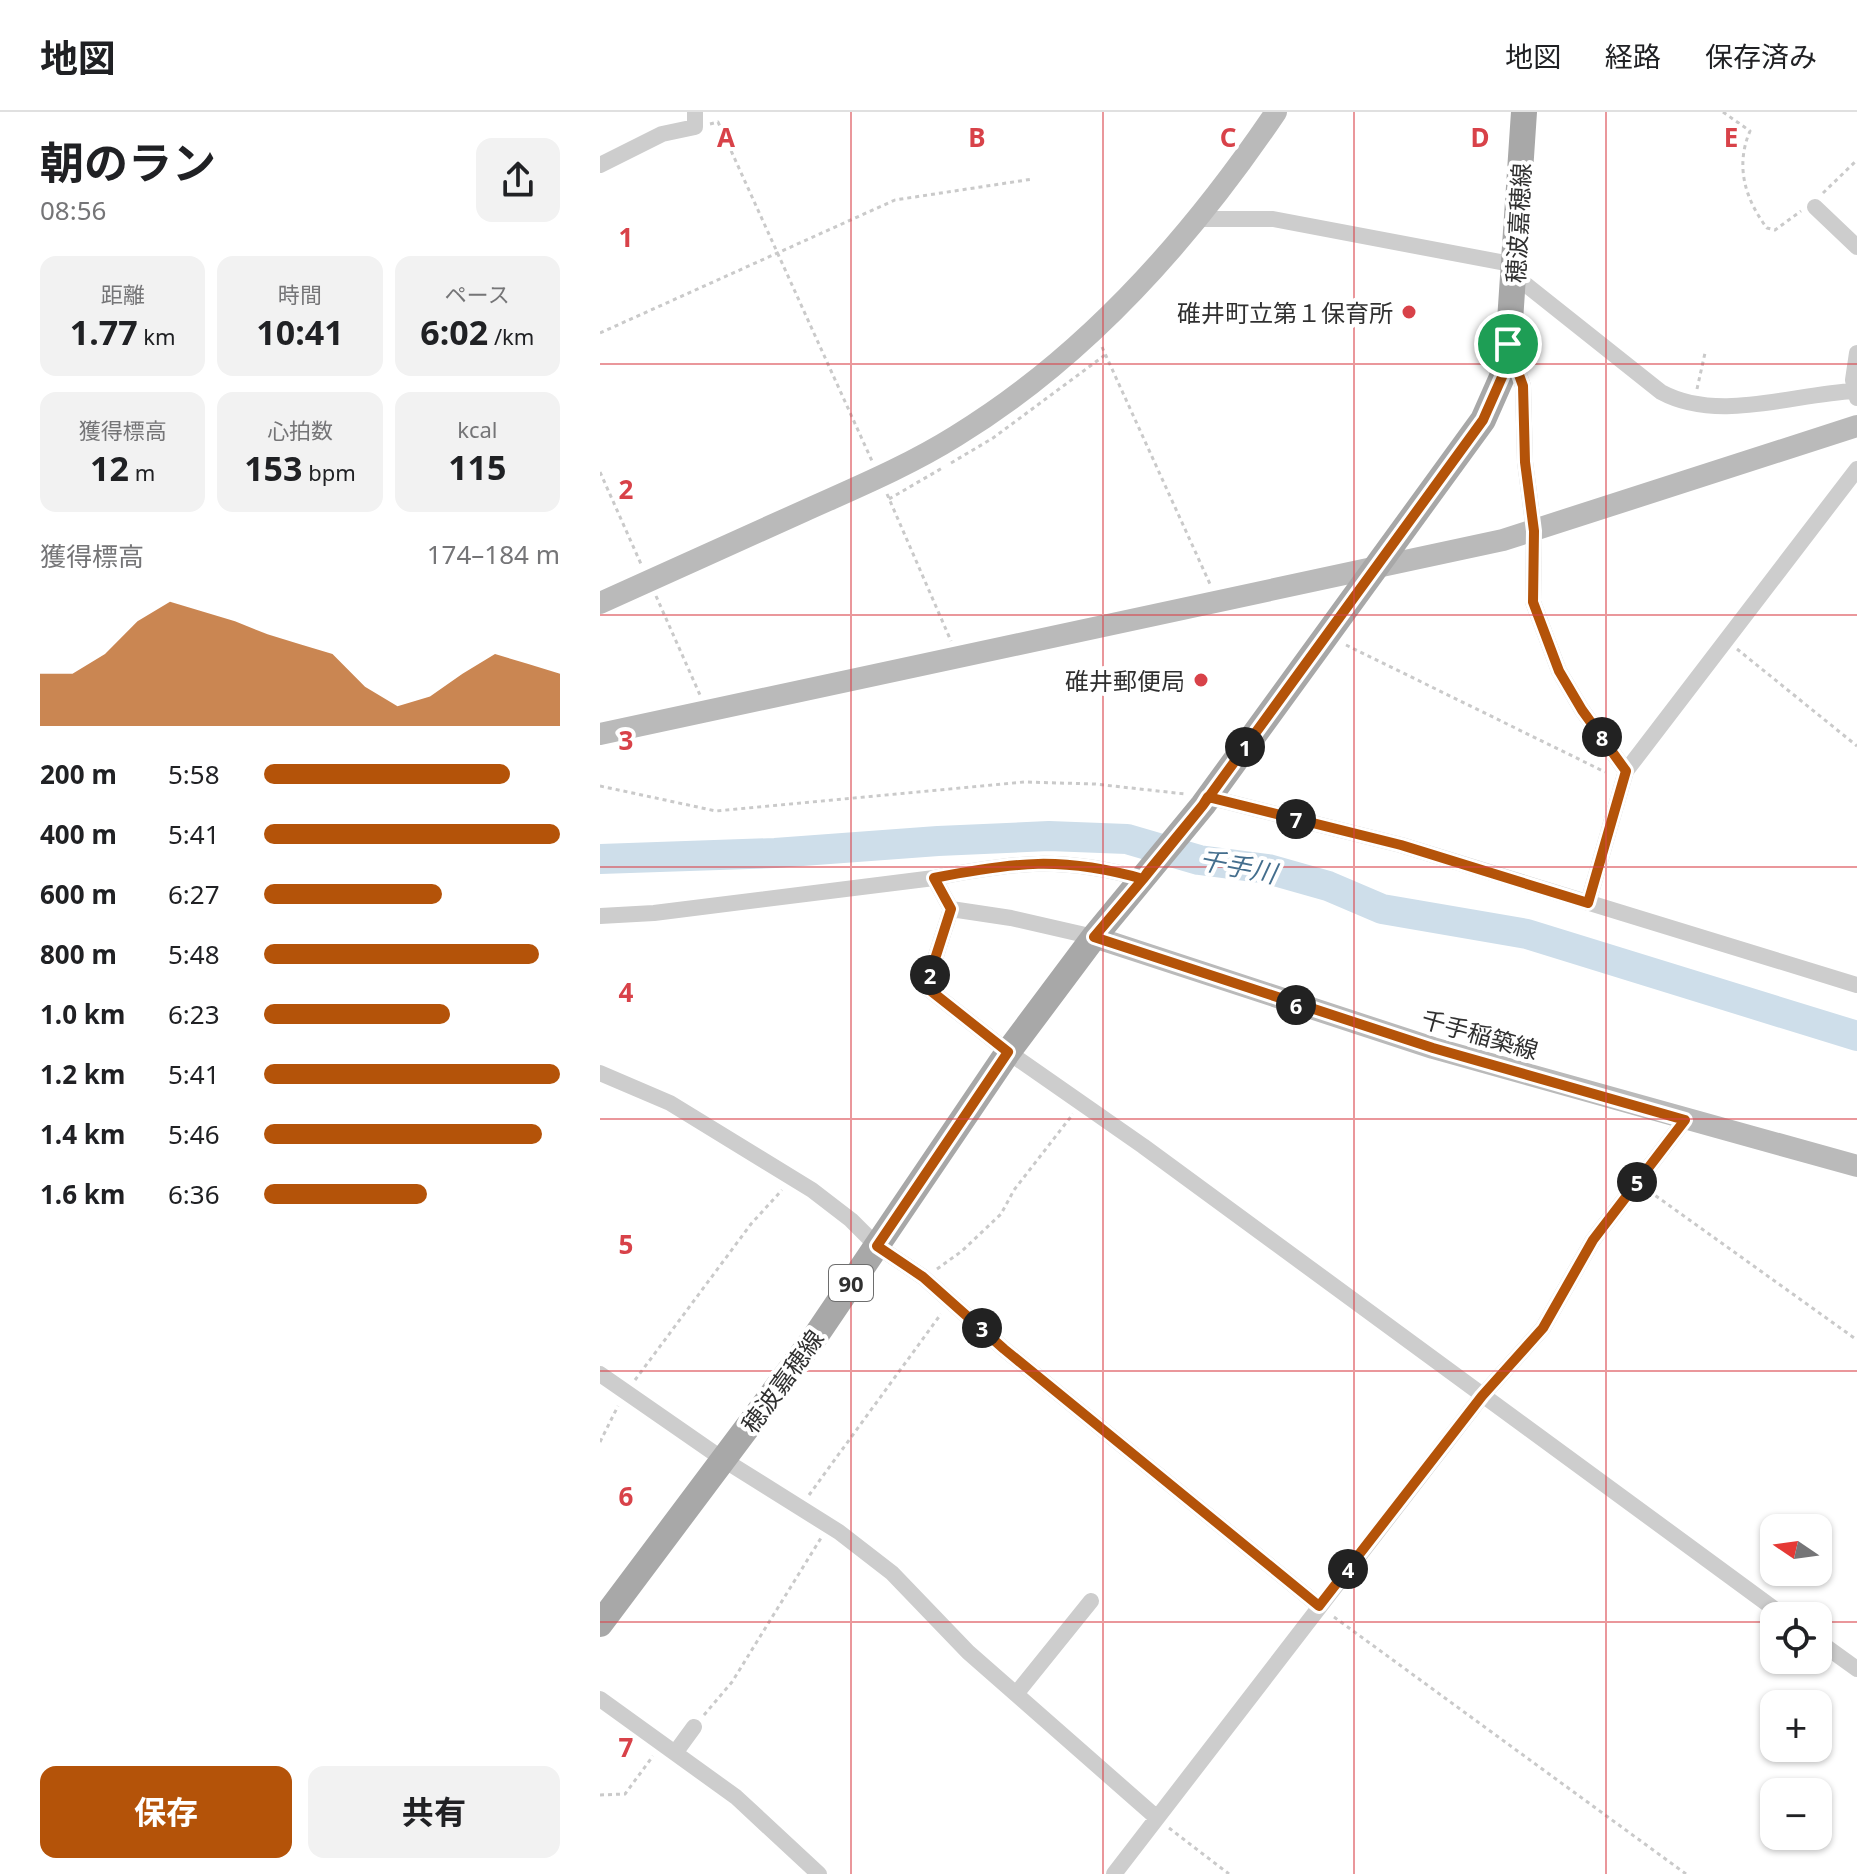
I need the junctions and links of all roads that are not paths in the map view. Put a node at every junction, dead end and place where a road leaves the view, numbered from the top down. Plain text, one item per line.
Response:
1 (1276, 112) edge
2 (1524, 112) edge
3 (695, 120) edge
4 (600, 165) edge
5 (1815, 207) road end
6 (1198, 219) junction
7 (1857, 247) edge
8 (1516, 271) junction
9 (1508, 344) junction
10 (1857, 353) edge
11 (1856, 395) edge
12 (1857, 426) edge
13 (1857, 469) edge
14 (1534, 531) junction
15 (1374, 567) junction
16 (600, 603) edge
17 (600, 734) edge
18 (1625, 775) junction
19 (1205, 801) junction
20 (1145, 876) junction
21 (934, 878) junction
22 (1588, 903) junction
23 (951, 909) junction
24 (600, 916) edge
25 (1094, 937) junction
26 (1857, 985) edge
27 (1008, 1052) junction
28 (600, 1073) edge
29 (1685, 1120) junction
30 (1857, 1166) edge
31 (877, 1246) junction
32 (600, 1374) edge
33 (1482, 1396) junction
34 (724, 1460) junction
35 (1091, 1601) dead end
36 (1765, 1602) edge
37 (1319, 1606) junction
38 (600, 1624) edge
39 (1832, 1651) edge
40 (1857, 1669) edge
41 (1016, 1694) junction
42 (600, 1699) edge
43 (694, 1727) road end
44 (668, 1748) junction
45 (1157, 1818) junction
46 (819, 1874) edge
47 (1114, 1874) edge

1 - 6 street
2 - 8 main road, 穂波嘉穂線 / 90
3 - 4 street
5 - 7 street
6 - 8 street
6 - 16 street
8 - 9 main road, 穂波嘉穂線 / 90
8 - 11 street
9 - 14 street
9 - 15 main road, 穂波嘉穂線 / 90
10 - 11 street
12 - 14 street
13 - 18 street
14 - 15 street
14 - 18 street
15 - 17 street
15 - 19 main road, 穂波嘉穂線 / 90
18 - 22 street
19 - 20 main road, 穂波嘉穂線 / 90
19 - 22 street
20 - 21 street
20 - 25 main road, 穂波嘉穂線 / 90
21 - 23 street
21 - 24 street
22 - 26 street
23 - 25 street
23 - 27 street
25 - 27 main road, 穂波嘉穂線 / 90
25 - 29 street, 千手稲築線
27 - 31 main road, 穂波嘉穂線 / 90
27 - 33 street
28 - 31 street
29 - 30 street, 千手稲築線
29 - 33 street
31 - 34 main road, 穂波嘉穂線 / 90
31 - 37 street
32 - 34 street
33 - 36 street
33 - 37 street
34 - 38 main road, 穂波嘉穂線 / 90
34 - 41 street
35 - 41 street
37 - 45 street
39 - 40 street
41 - 45 street
42 - 44 street
43 - 44 street
44 - 46 street
45 - 47 street

